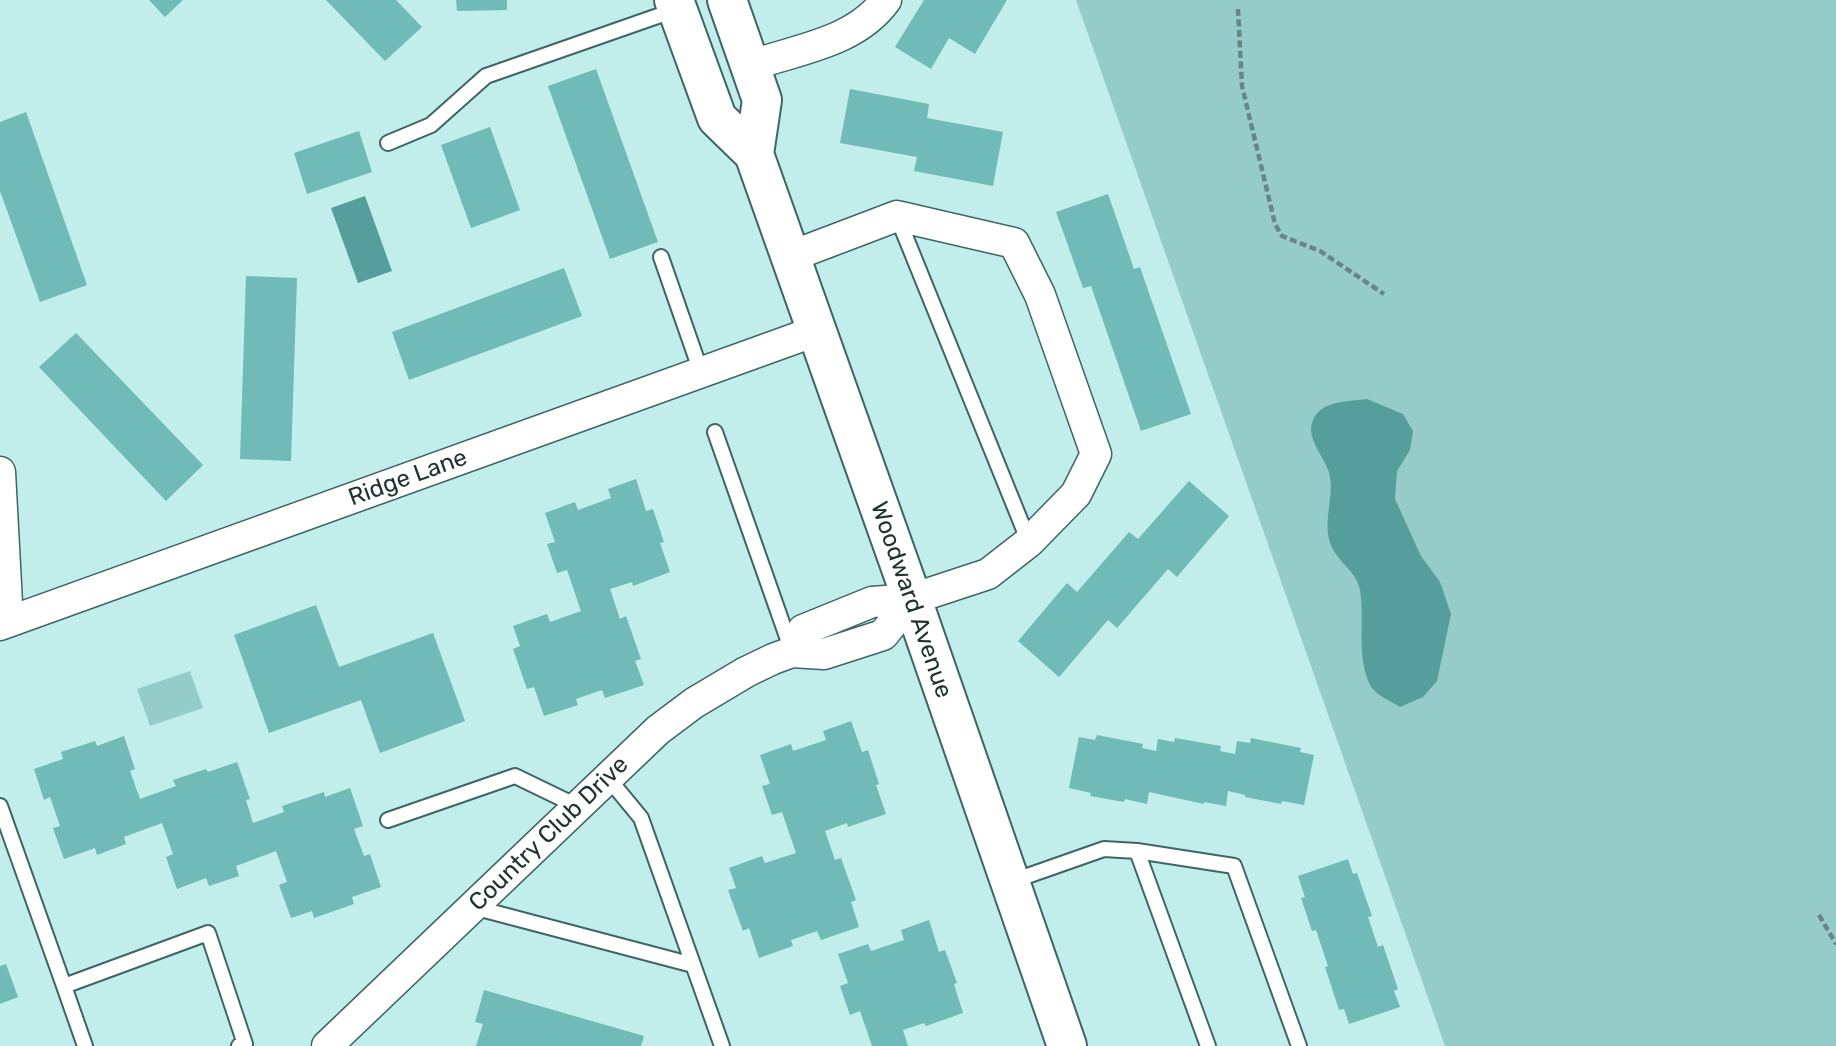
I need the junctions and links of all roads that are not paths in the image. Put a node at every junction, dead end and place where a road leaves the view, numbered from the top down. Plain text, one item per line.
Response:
1 (727, 0) edge
2 (886, 0) edge
3 (676, 4) edge
4 (750, 66) junction
5 (388, 143) dead end
6 (754, 154) junction
7 (897, 216) junction
8 (661, 257) dead end
9 (789, 257) junction
10 (816, 331) junction
11 (701, 372) junction
12 (715, 432) dead end
13 (0, 472) edge
14 (1029, 542) junction
15 (912, 598) junction
16 (4, 623) edge
17 (792, 652) junction
18 (608, 778) junction
19 (579, 807) junction
20 (1, 809) edge
21 (388, 820) dead end
22 (1137, 851) junction
23 (1009, 882) junction
24 (473, 907) junction
25 (693, 965) junction
26 (64, 986) junction
27 (85, 1046) edge
28 (239, 1046) edge
29 (327, 1046) edge
30 (722, 1046) edge
31 (1067, 1046) edge
32 (1208, 1046) edge
33 (1298, 1046) edge

1 - 4 main road, Woodward Avenue
2 - 4 street
3 - 5 lane
3 - 6 main road, Woodward Avenue
4 - 6 main road, Woodward Avenue
6 - 9 main road, Woodward Avenue
7 - 9 street
7 - 14 lane
7 - 14 street, Country Club Drive
8 - 11 lane
9 - 10 main road, Woodward Avenue
10 - 11 street, Ridge Lane
10 - 15 main road, Woodward Avenue
11 - 16 street, Ridge Lane
12 - 17 lane
13 - 16 street
14 - 15 street, Country Club Drive
15 - 17 street, Country Club Drive
15 - 23 main road, Woodward Avenue
17 - 18 street, Country Club Drive
18 - 19 street, Country Club Drive
18 - 25 lane
19 - 21 lane
19 - 24 street, Country Club Drive
20 - 26 lane
22 - 23 lane
22 - 32 lane
22 - 33 lane
23 - 31 main road, Woodward Avenue
24 - 25 lane
24 - 29 street, Country Club Drive
25 - 30 lane
26 - 27 lane
26 - 28 lane

